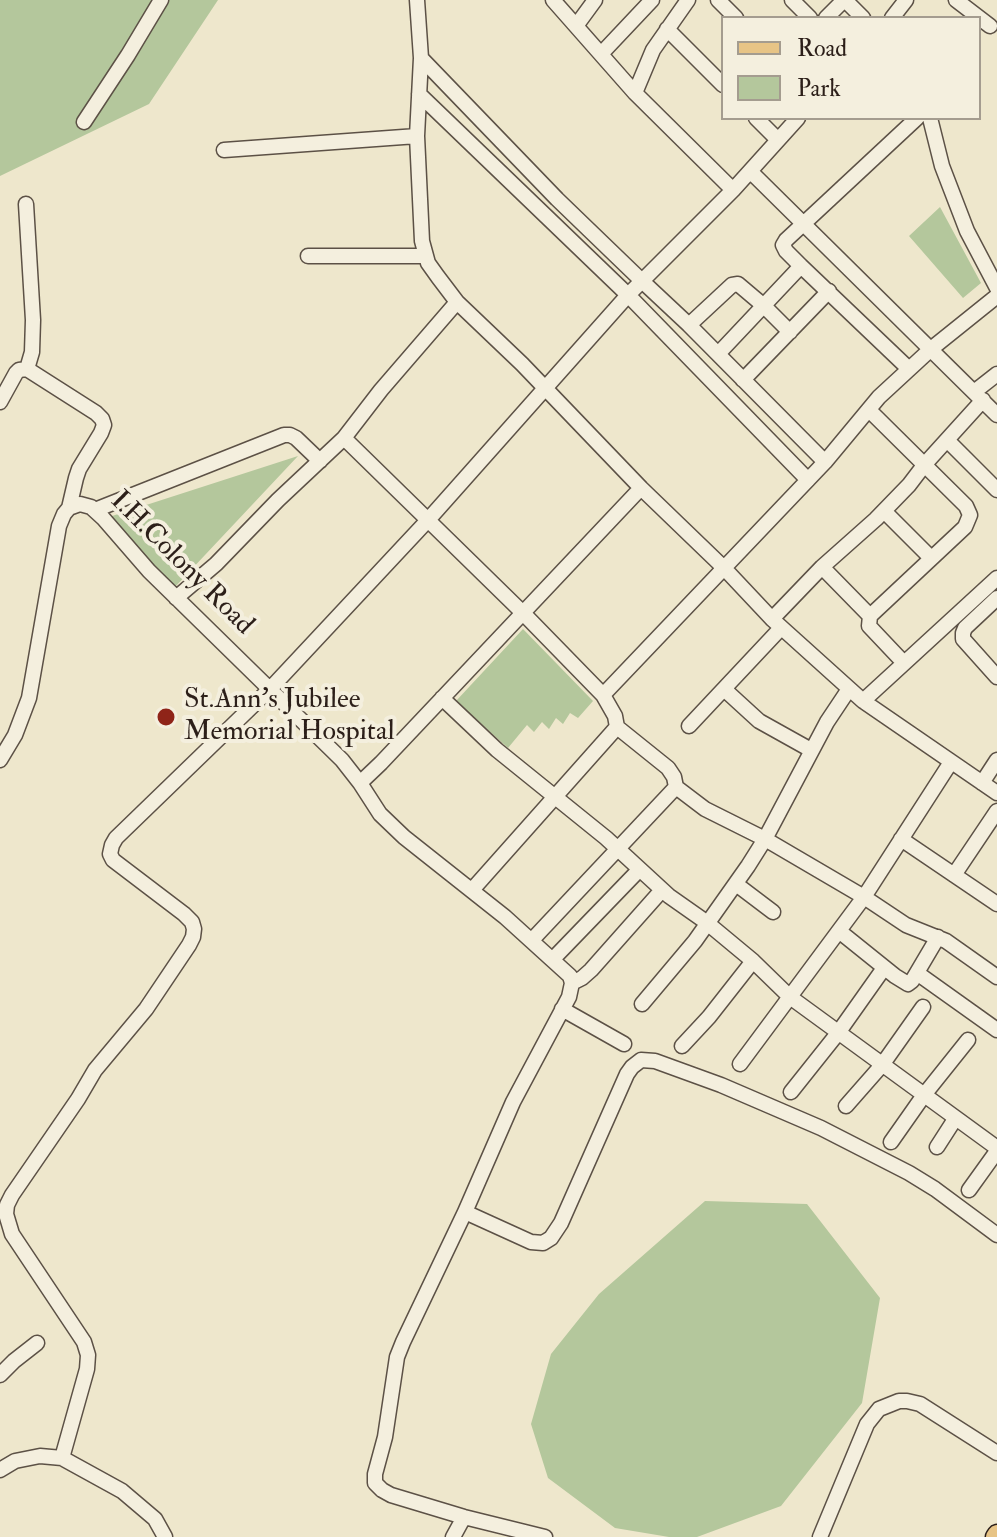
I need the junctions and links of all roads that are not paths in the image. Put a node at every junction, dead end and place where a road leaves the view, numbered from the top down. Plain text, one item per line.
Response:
1 (161, 0) edge
2 (417, 0) edge
3 (553, 0) edge
4 (595, 0) edge
5 (652, 0) edge
6 (688, 0) edge
7 (718, 0) edge
8 (792, 0) edge
9 (844, 0) edge
10 (906, 0) edge
11 (956, 0) edge
12 (734, 16) edge
13 (808, 16) edge
14 (828, 16) edge
15 (861, 16) edge
16 (894, 16) edge
17 (981, 16) edge
18 (576, 26) junction
19 (667, 29) junction
20 (601, 54) junction
21 (421, 58) junction
22 (721, 83) edge
23 (635, 93) junction
24 (419, 94) junction
25 (758, 120) edge
26 (796, 120) edge
27 (915, 120) edge
28 (930, 120) edge
29 (84, 122) dead end
30 (417, 136) junction
31 (778, 140) junction
32 (224, 150) dead end
33 (751, 172) junction
34 (733, 190) junction
35 (26, 204) dead end
36 (804, 224) junction
37 (308, 256) dead end
38 (425, 256) junction
39 (801, 266) junction
40 (642, 281) junction
41 (997, 288) edge
42 (829, 291) junction
43 (628, 295) junction
44 (997, 296) edge
45 (457, 302) junction
46 (764, 306) junction
47 (689, 325) junction
48 (790, 332) junction
49 (931, 349) junction
50 (718, 354) junction
51 (27, 369) junction
52 (909, 369) junction
53 (997, 374) edge
54 (743, 380) junction
55 (544, 389) junction
56 (978, 396) junction
57 (0, 402) edge
58 (869, 410) junction
59 (997, 415) edge
60 (344, 438) junction
61 (947, 440) junction
62 (320, 461) junction
63 (825, 462) junction
64 (925, 464) junction
65 (808, 480) junction
66 (641, 488) junction
67 (997, 490) edge
68 (69, 508) junction
69 (95, 510) junction
70 (884, 511) junction
71 (428, 520) junction
72 (931, 558) junction
73 (822, 567) junction
74 (724, 568) junction
75 (997, 578) edge
76 (176, 598) junction
77 (997, 598) edge
78 (523, 613) junction
79 (870, 616) junction
80 (776, 623) junction
81 (904, 663) junction
82 (997, 677) edge
83 (270, 689) junction
84 (724, 689) junction
85 (849, 689) junction
86 (603, 695) junction
87 (442, 698) junction
88 (863, 701) junction
89 (689, 726) dead end
90 (617, 727) junction
91 (811, 750) junction
92 (0, 760) edge
93 (997, 760) edge
94 (951, 762) junction
95 (360, 783) junction
96 (982, 783) junction
97 (676, 787) junction
98 (997, 793) edge
99 (554, 797) junction
100 (997, 811) edge
101 (765, 839) junction
102 (901, 839) junction
103 (618, 850) junction
104 (639, 870) junction
105 (954, 875) junction
106 (736, 884) junction
107 (472, 890) junction
108 (662, 890) junction
109 (864, 897) junction
110 (997, 904) edge
111 (773, 912) dead end
112 (706, 922) junction
113 (839, 931) junction
114 (938, 937) junction
115 (532, 940) junction
116 (553, 959) junction
117 (753, 961) junction
118 (884, 968) junction
119 (917, 973) junction
120 (997, 977) edge
121 (572, 983) junction
122 (790, 997) junction
123 (642, 1004) dead end
124 (923, 1007) dead end
125 (562, 1009) junction
126 (997, 1030) edge
127 (838, 1033) junction
128 (968, 1040) dead end
129 (624, 1044) dead end
130 (682, 1046) dead end
131 (740, 1064) dead end
132 (882, 1065) junction
133 (791, 1092) dead end
134 (924, 1095) junction
135 (846, 1106) dead end
136 (955, 1119) junction
137 (891, 1142) dead end
138 (937, 1147) dead end
139 (997, 1149) edge
140 (969, 1190) dead end
141 (465, 1212) junction
142 (997, 1235) edge
143 (37, 1343) dead end
144 (0, 1375) edge
145 (997, 1453) edge
146 (62, 1458) junction
147 (0, 1470) edge
148 (464, 1517) junction
149 (165, 1537) edge
150 (453, 1537) edge
151 (545, 1537) edge
152 (820, 1537) edge

1 - 29 street
2 - 21 street
3 - 18 street
4 - 18 street
5 - 20 street
6 - 19 street
7 - 12 street
8 - 13 street
9 - 14 street
9 - 15 street
10 - 16 street
11 - 17 street
18 - 20 street
19 - 22 street
19 - 23 street
20 - 23 street
21 - 24 street
21 - 40 street
23 - 34 street
24 - 30 street
24 - 43 street
25 - 31 street
26 - 31 street
27 - 36 street
28 - 41 street
30 - 32 street
30 - 38 street
31 - 33 street
33 - 34 street
33 - 36 street
34 - 40 street
35 - 51 street
36 - 39 street
36 - 49 street
37 - 38 street
38 - 45 street
39 - 42 street
39 - 46 street
40 - 43 street
40 - 47 street
42 - 48 street
42 - 52 street
43 - 55 street
43 - 65 street
44 - 49 street
45 - 55 street
45 - 60 street
46 - 47 street
46 - 48 street
46 - 50 street
47 - 50 street
48 - 54 street
49 - 52 street
49 - 56 street
50 - 54 street
51 - 57 street
51 - 68 street
52 - 58 street
53 - 56 street
54 - 63 street
55 - 66 street
55 - 71 street
56 - 59 street
56 - 61 street
58 - 63 street
58 - 64 street
60 - 62 street
60 - 71 street
61 - 64 street
61 - 67 street
62 - 69 street
62 - 76 street
63 - 65 street
64 - 70 street
64 - 72 street
65 - 74 street
66 - 74 street
66 - 78 street
68 - 69 street, I.H.Colony Road
68 - 92 street, I.H.Colony Road
69 - 76 street, I.H.Colony Road
70 - 72 street
70 - 73 street
71 - 78 street
71 - 83 street
72 - 79 street
73 - 79 street
73 - 80 street
74 - 80 street
74 - 86 street
75 - 81 street
76 - 83 street, I.H.Colony Road
77 - 82 street
78 - 86 street
78 - 87 street
79 - 81 street
80 - 84 street
80 - 85 street
81 - 88 street
83 - 95 street, I.H.Colony Road
83 - 146 street
84 - 89 street
84 - 91 street
85 - 88 street
85 - 91 street
86 - 90 street
87 - 95 street
87 - 99 street
88 - 94 street
90 - 97 street
90 - 99 street
91 - 101 street
93 - 96 street
94 - 96 street
94 - 102 street
95 - 107 street, I.H.Colony Road
96 - 98 street
97 - 101 street
97 - 103 street
99 - 103 street
99 - 107 street
100 - 105 street
101 - 106 street
101 - 109 street
102 - 105 street
102 - 109 street
103 - 104 street
103 - 115 street
104 - 108 street
104 - 116 street
105 - 110 street
106 - 111 street
106 - 112 street
107 - 115 street, I.H.Colony Road
108 - 112 street
108 - 121 street
109 - 113 street
109 - 114 street
112 - 117 street
112 - 123 street
113 - 118 street
113 - 122 street
114 - 119 street
114 - 120 street
115 - 116 street, I.H.Colony Road
116 - 121 street, I.H.Colony Road
117 - 122 street
117 - 130 street
118 - 119 street
118 - 127 street
119 - 126 street
121 - 125 street
122 - 127 street
122 - 131 street
124 - 132 street
125 - 129 street
125 - 141 street
127 - 132 street
127 - 133 street
128 - 134 street
132 - 134 street
132 - 135 street
134 - 136 street
134 - 137 street
136 - 138 street
136 - 139 street
139 - 140 street
141 - 142 street
141 - 148 street
143 - 144 street
145 - 152 street
146 - 147 street
146 - 149 street
148 - 150 street
148 - 151 street

